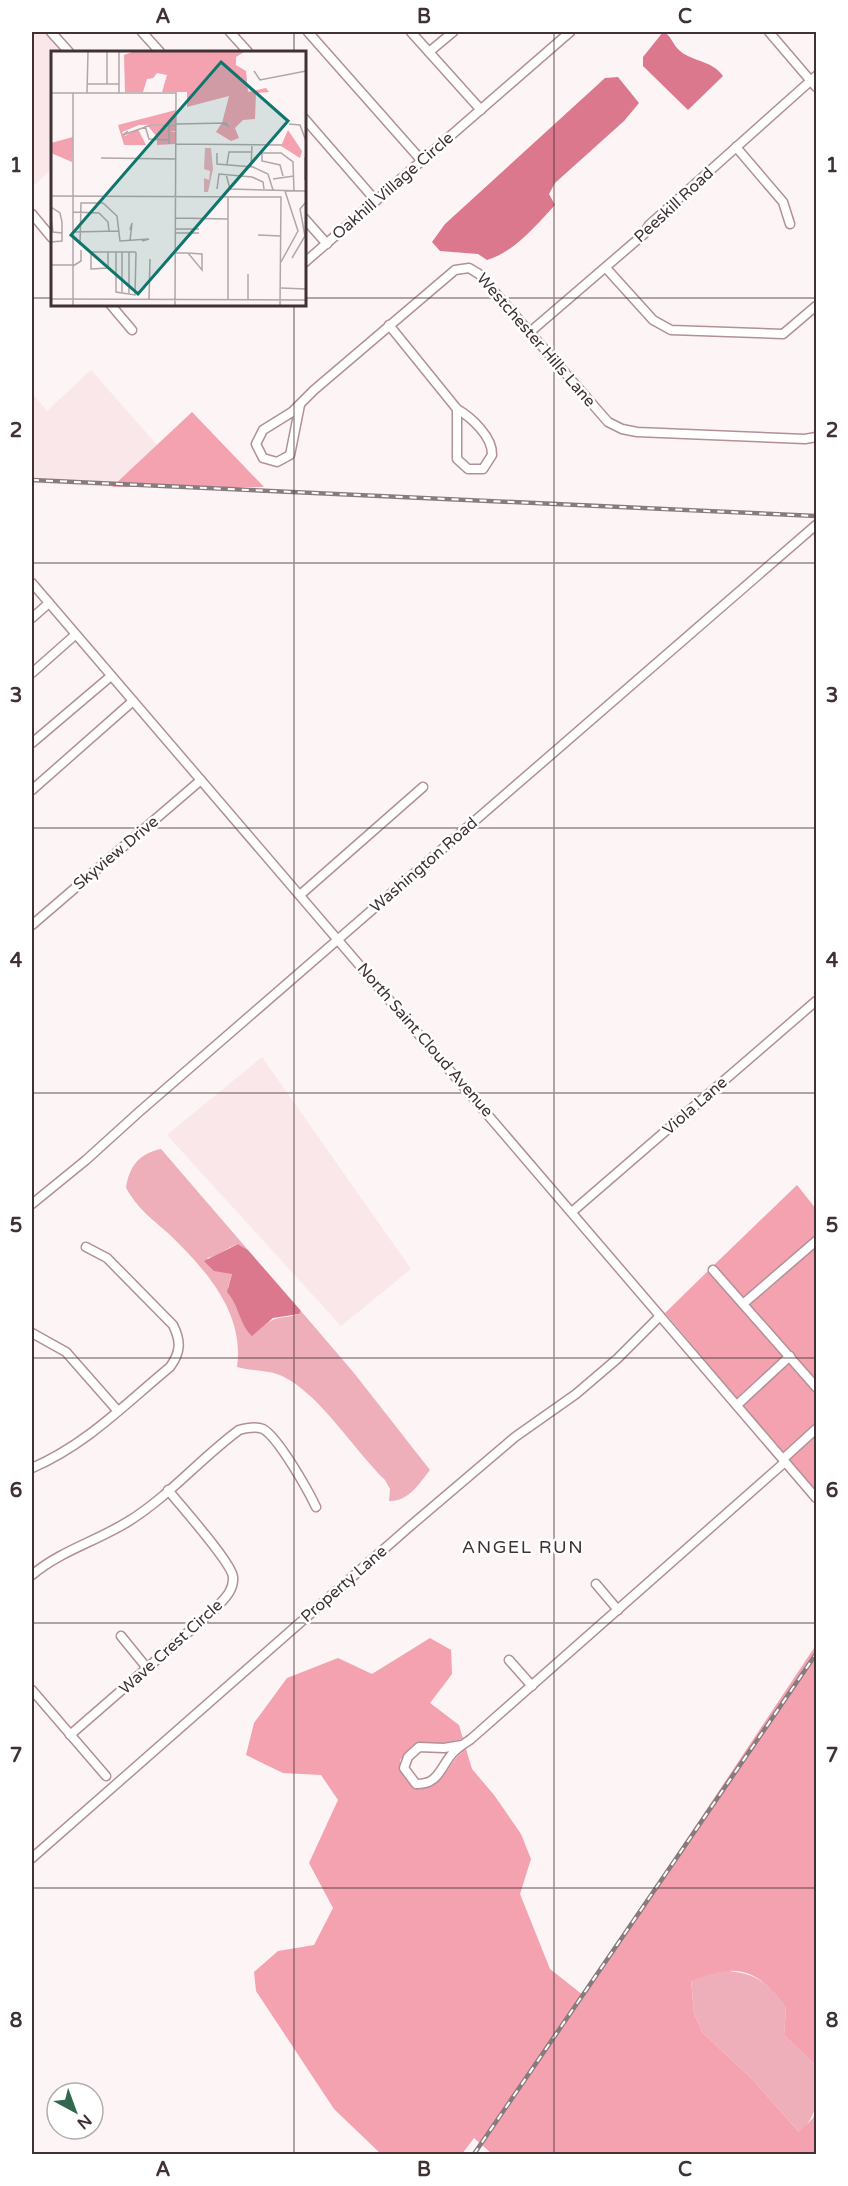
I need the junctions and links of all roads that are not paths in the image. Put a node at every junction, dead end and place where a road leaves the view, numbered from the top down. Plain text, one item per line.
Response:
1 (51, 32) edge
2 (142, 32) edge
3 (230, 32) edge
4 (308, 32) edge
5 (411, 32) edge
6 (453, 32) edge
7 (570, 32) edge
8 (769, 32) edge
9 (68, 51) edge
10 (159, 51) edge
11 (247, 51) edge
12 (429, 52) junction
13 (815, 81) edge
14 (481, 110) junction
15 (306, 120) edge
16 (736, 147) junction
17 (422, 161) junction
18 (376, 201) junction
19 (32, 214) edge
20 (306, 220) edge
21 (790, 224) dead end
22 (51, 237) edge
23 (327, 244) junction
24 (306, 261) edge
25 (606, 268) junction
26 (112, 306) edge
27 (816, 306) edge
28 (389, 325) junction
29 (132, 330) dead end
30 (530, 332) junction
31 (300, 405) junction
32 (457, 409) junction
33 (816, 437) edge
34 (816, 525) edge
35 (32, 583) edge
36 (49, 603) junction
37 (32, 618) edge
38 (75, 635) junction
39 (32, 673) edge
40 (111, 676) junction
41 (133, 701) junction
42 (32, 743) edge
43 (201, 780) junction
44 (423, 786) dead end
45 (32, 790) edge
46 (300, 895) junction
47 (32, 925) edge
48 (338, 940) junction
49 (816, 1001) edge
50 (32, 1204) edge
51 (573, 1211) junction
52 (816, 1241) edge
53 (86, 1247) dead end
54 (713, 1270) dead end
55 (743, 1304) junction
56 (660, 1316) junction
57 (32, 1333) edge
58 (790, 1356) junction
59 (816, 1387) edge
60 (736, 1405) junction
61 (117, 1410) junction
62 (816, 1429) edge
63 (784, 1460) junction
64 (32, 1468) edge
65 (168, 1490) junction
66 (816, 1498) edge
67 (316, 1507) dead end
68 (32, 1575) edge
69 (596, 1584) dead end
70 (618, 1610) junction
71 (121, 1636) dead end
72 (509, 1660) dead end
73 (147, 1668) junction
74 (532, 1686) junction
75 (32, 1690) edge
76 (70, 1735) junction
77 (462, 1745) junction
78 (106, 1776) dead end
79 (32, 1858) edge

1 - 9 street
2 - 10 street
3 - 11 street
4 - 17 street
5 - 12 street
6 - 12 street
7 - 14 street, Oakhill Village Circle
8 - 13 street
12 - 14 street
13 - 16 street, Peeskill Road
14 - 17 street, Oakhill Village Circle
15 - 18 street
16 - 21 street
16 - 25 street, Peeskill Road
17 - 18 street, Oakhill Village Circle
18 - 23 street, Oakhill Village Circle
19 - 22 street
20 - 23 street
23 - 24 street, Oakhill Village Circle
25 - 27 street
25 - 30 street, Peeskill Road
26 - 29 street
28 - 30 street, Westchester Hills Lane
28 - 31 street, Westchester Hills Lane
28 - 32 street
30 - 33 street, Westchester Hills Lane
31 - 31 street, Westchester Hills Lane
32 - 32 street
34 - 48 street, Washington Road
35 - 36 street, North Saint Cloud Avenue
36 - 37 street
36 - 38 street, North Saint Cloud Avenue
38 - 39 street
38 - 40 street, North Saint Cloud Avenue
40 - 41 street, North Saint Cloud Avenue
40 - 42 street
41 - 43 street, North Saint Cloud Avenue
41 - 45 street
43 - 46 street, North Saint Cloud Avenue
43 - 47 street, Skyview Drive
44 - 46 street
46 - 48 street, North Saint Cloud Avenue
48 - 50 street, Washington Road
48 - 51 street, North Saint Cloud Avenue
49 - 51 street, Viola Lane
51 - 56 street, North Saint Cloud Avenue
52 - 55 street
53 - 61 street
54 - 55 street
55 - 58 street
56 - 60 street, North Saint Cloud Avenue
56 - 79 street, Property Lane
57 - 61 street
58 - 59 street
58 - 60 street
60 - 63 street, North Saint Cloud Avenue
61 - 64 street
62 - 63 street
63 - 66 street, North Saint Cloud Avenue
63 - 70 street
65 - 67 street
65 - 68 street
65 - 73 street, Wave Crest Circle
69 - 70 street
70 - 74 street
71 - 73 street
72 - 74 street
73 - 76 street, Wave Crest Circle
74 - 77 street
75 - 76 street
76 - 78 street
77 - 77 street

